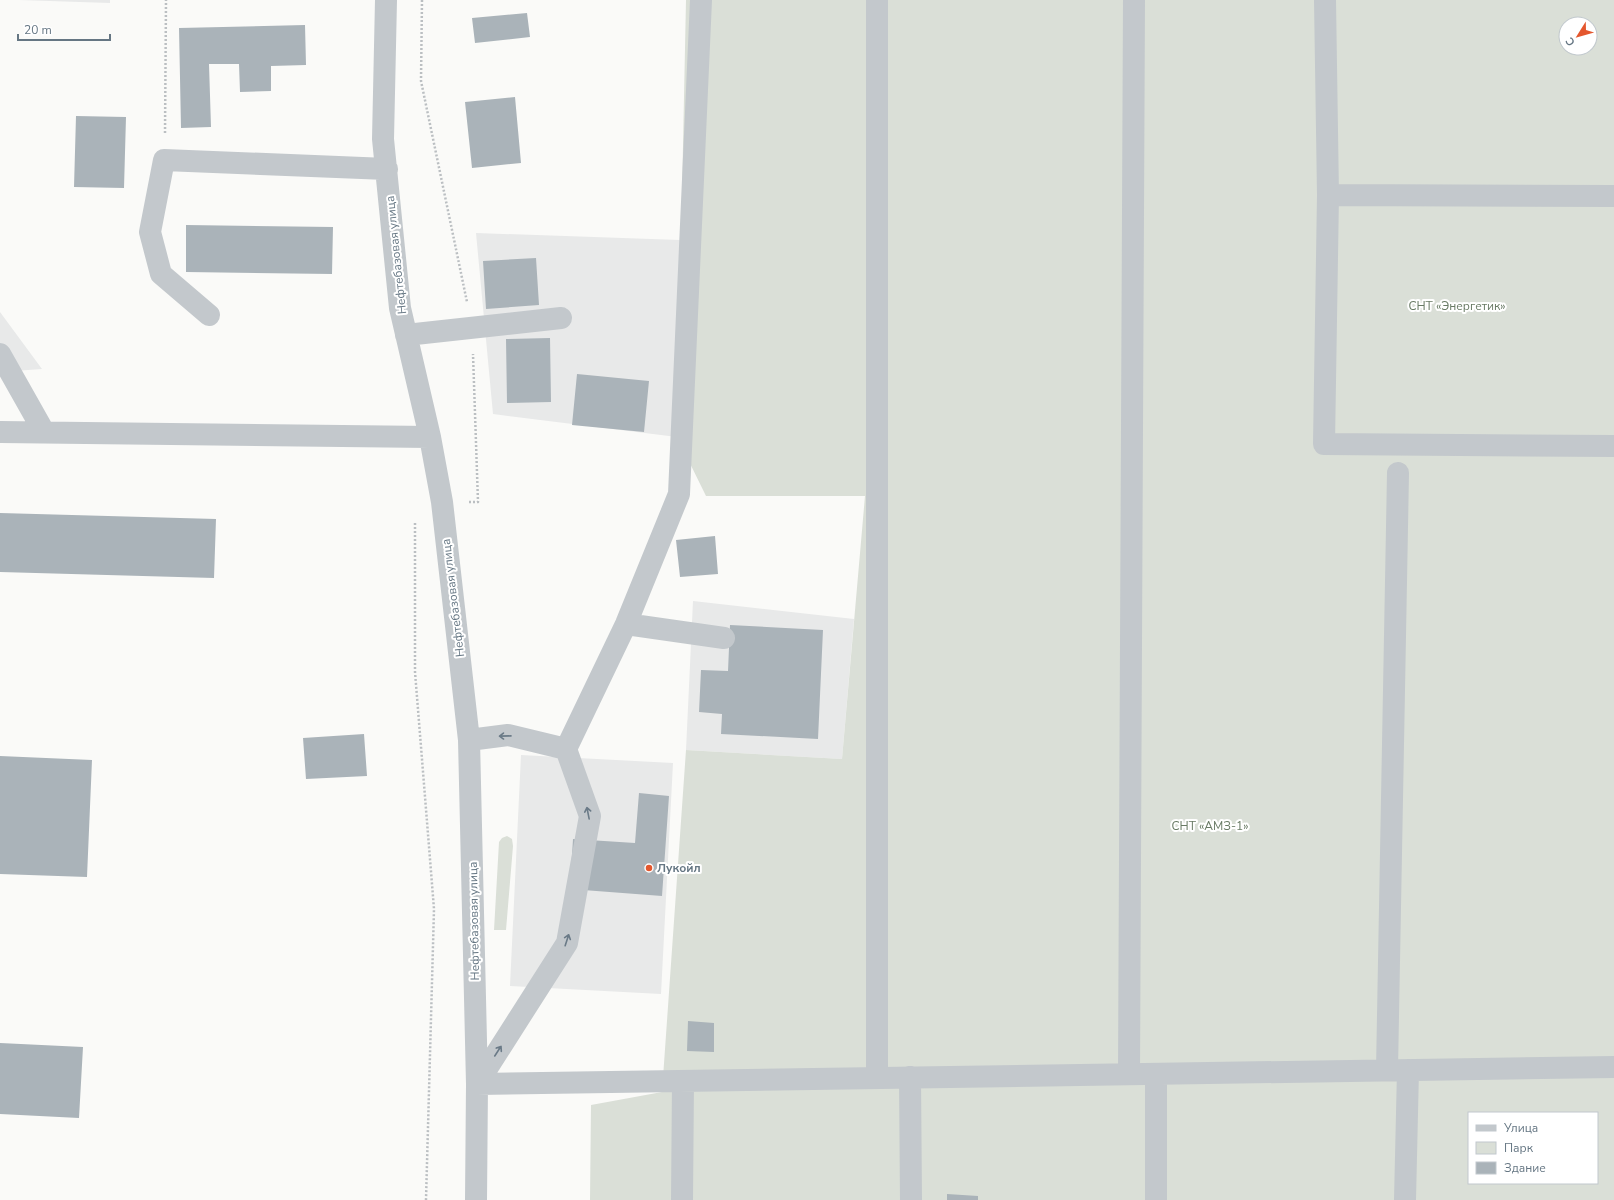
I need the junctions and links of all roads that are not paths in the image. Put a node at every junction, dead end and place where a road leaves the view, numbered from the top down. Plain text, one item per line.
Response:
1 (386, 0) edge
2 (701, 0) edge
3 (877, 0) edge
4 (1134, 0) edge
5 (1325, 0) edge
6 (387, 169) junction
7 (1328, 195) junction
8 (1614, 196) edge
9 (209, 315) dead end
10 (560, 318) dead end
11 (406, 335) junction
12 (0, 354) edge
13 (0, 432) edge
14 (44, 432) junction
15 (430, 437) junction
16 (1614, 446) edge
17 (1398, 474) dead end
18 (626, 624) junction
19 (724, 638) dead end
20 (469, 740) junction
21 (566, 749) junction
22 (1614, 1067) edge
23 (1398, 1070) junction
24 (1129, 1074) junction
25 (1156, 1074) junction
26 (877, 1078) junction
27 (910, 1078) junction
28 (684, 1081) junction
29 (477, 1084) junction
30 (476, 1200) edge
31 (682, 1200) edge
32 (911, 1200) edge
33 (1156, 1200) edge
34 (1405, 1200) edge

1 - 6 street, Нефтебазовая улица
2 - 18 street
3 - 26 street
4 - 24 street
5 - 7 street
6 - 9 street
6 - 11 street, Нефтебазовая улица
7 - 8 street
7 - 16 street
10 - 11 street
11 - 15 street, Нефтебазовая улица
12 - 14 street
13 - 14 street
14 - 15 street
15 - 20 street, Нефтебазовая улица
17 - 23 street
18 - 19 street
18 - 21 street
21 -> 20 street
20 - 29 street, Нефтебазовая улица
29 -> 21 street
22 - 23 street
23 - 25 street
23 - 34 street
24 - 25 street
24 - 27 street
25 - 33 street
26 - 27 street
26 - 28 street
27 - 32 street
28 - 29 street
28 - 31 street
29 - 30 street, Нефтебазовая улица

